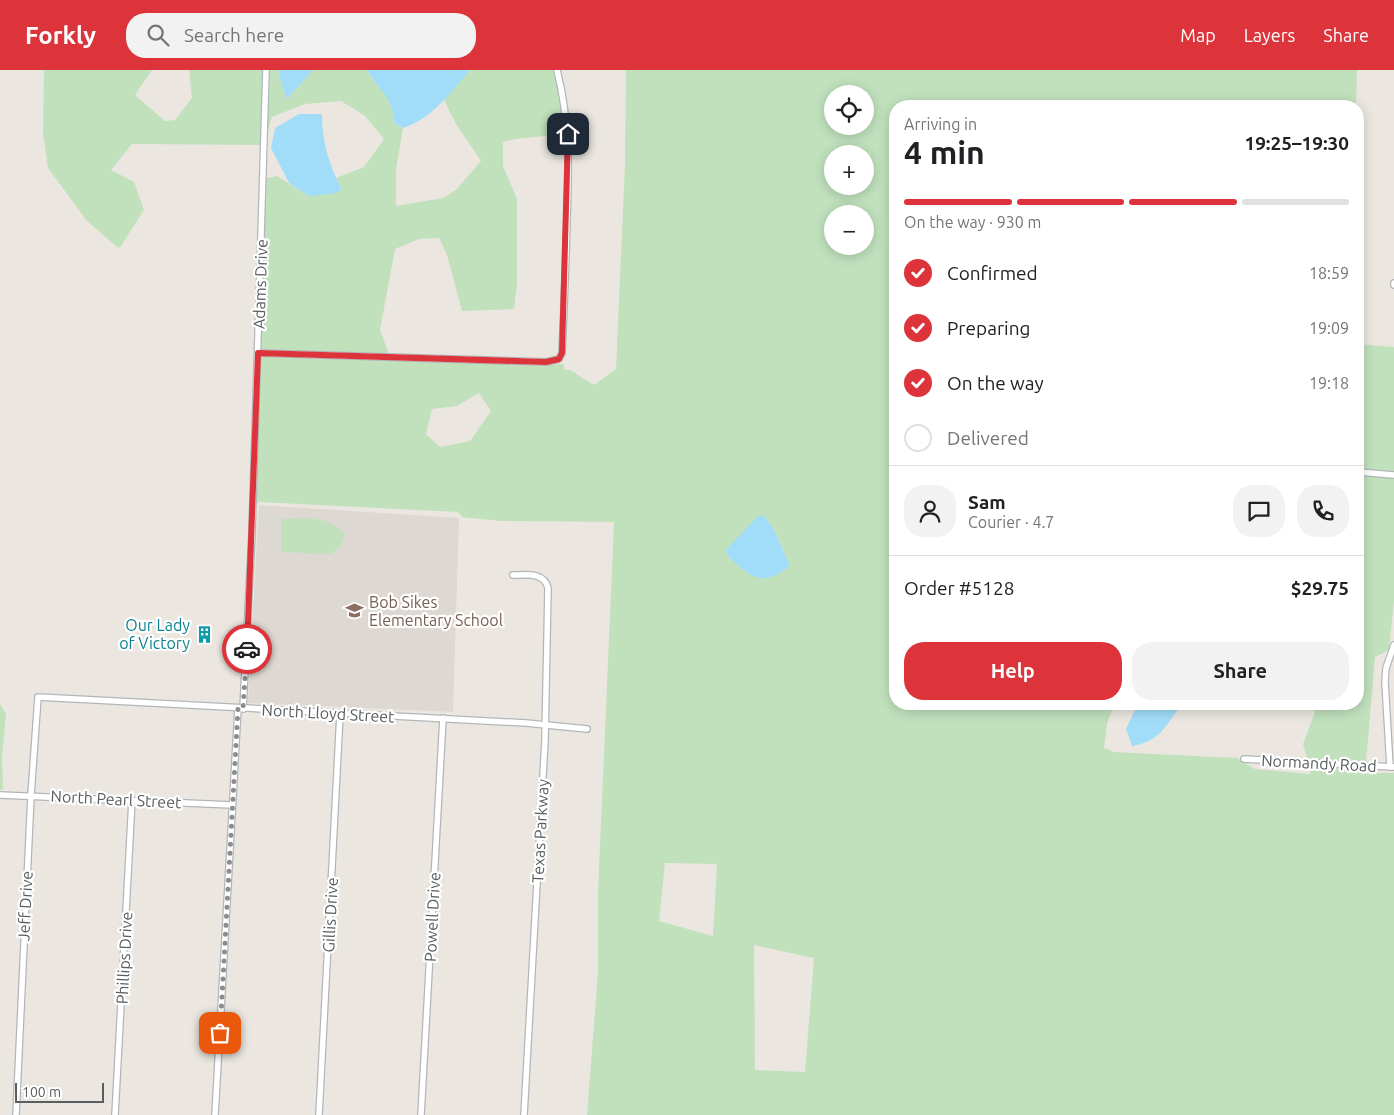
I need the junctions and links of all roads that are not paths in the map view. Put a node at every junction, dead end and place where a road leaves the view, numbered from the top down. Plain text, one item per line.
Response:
1 (266, 70) edge
2 (557, 70) edge
3 (258, 353) junction
4 (1364, 472) edge
5 (1394, 475) edge
6 (513, 575) dead end
7 (1394, 644) edge
8 (38, 697) joint
9 (240, 708) junction
10 (340, 714) junction
11 (443, 718) junction
12 (544, 725) junction
13 (587, 730) dead end
14 (1244, 759) dead end
15 (1392, 767) edge
16 (0, 795) edge
17 (31, 795) junction
18 (132, 800) junction
19 (232, 806) junction
20 (16, 1115) edge
21 (115, 1115) edge
22 (215, 1115) edge
23 (318, 1115) edge
24 (421, 1115) edge
25 (524, 1115) edge

1 - 3 street, Adams Drive
2 - 3 street
3 - 9 street, Adams Drive
4 - 5 street
6 - 12 street, Texas Parkway
7 - 15 street
8 - 9 street, North Lloyd Street
8 - 17 street, Jeff Drive
9 - 10 street, North Lloyd Street
9 - 19 street, Adams Drive
10 - 11 street, North Lloyd Street
10 - 23 street, Gillis Drive
11 - 12 street, North Lloyd Street
11 - 24 street, Powell Drive
12 - 13 street, North Lloyd Street
12 - 25 street, Texas Parkway
14 - 15 street, Normandy Road
16 - 17 street, North Pearl Street
17 - 18 street, North Pearl Street
17 - 20 street, Jeff Drive
18 - 19 street, North Pearl Street
18 - 21 street, Phillips Drive
19 - 22 street, Adams Drive

